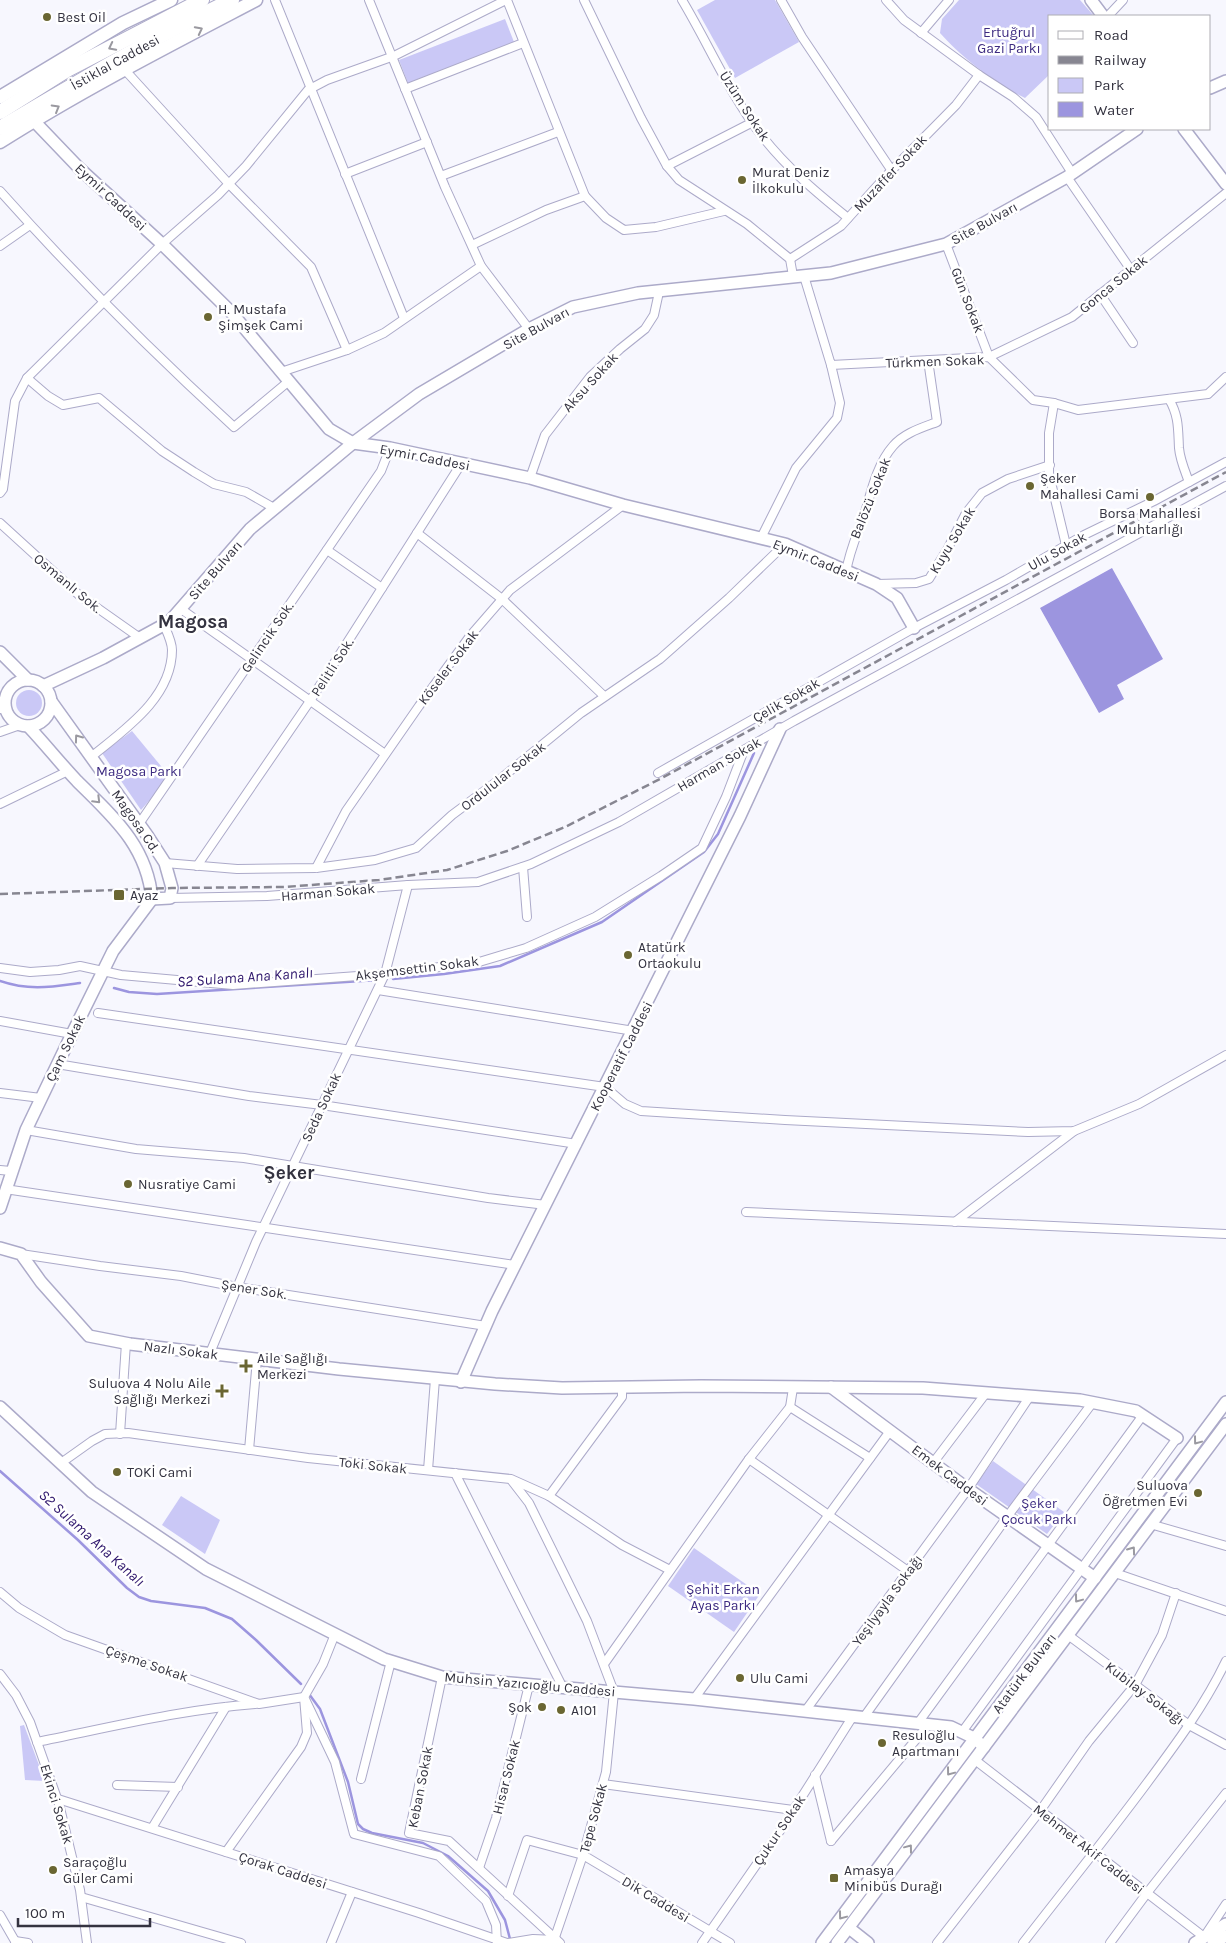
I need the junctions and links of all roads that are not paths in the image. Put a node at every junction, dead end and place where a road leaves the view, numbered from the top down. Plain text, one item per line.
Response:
1 (171, 0) edge
2 (202, 0) edge
3 (232, 0) edge
4 (256, 0) edge
5 (275, 0) edge
6 (369, 0) edge
7 (506, 0) edge
8 (584, 0) edge
9 (682, 0) edge
10 (781, 0) edge
11 (886, 0) edge
12 (949, 0) edge
13 (1091, 0) edge
14 (1123, 0) edge
15 (1102, 15) edge
16 (1109, 15) edge
17 (921, 33) junction
18 (523, 43) junction
19 (390, 57) junction
20 (124, 69) junction
21 (979, 75) junction
22 (1226, 81) edge
23 (1211, 88) edge
24 (310, 89) junction
25 (405, 89) junction
26 (0, 97) edge
27 (0, 112) edge
28 (34, 121) junction
29 (753, 122) junction
30 (0, 128) edge
31 (1136, 130) edge
32 (1185, 130) edge
33 (558, 132) junction
34 (0, 142) edge
35 (427, 142) junction
36 (667, 166) junction
37 (892, 171) junction
38 (345, 174) junction
39 (1070, 175) junction
40 (440, 176) junction
41 (1224, 179) edge
42 (229, 184) junction
43 (0, 191) edge
44 (1226, 192) edge
45 (585, 196) junction
46 (724, 211) junction
47 (848, 218) junction
48 (30, 225) junction
49 (162, 244) junction
50 (946, 244) junction
51 (472, 245) junction
52 (0, 246) edge
53 (790, 258) junction
54 (481, 266) junction
55 (1131, 270) junction
56 (799, 276) junction
57 (659, 292) junction
58 (1100, 294) junction
59 (103, 303) junction
60 (404, 318) junction
61 (529, 329) junction
62 (1133, 343) dead end
63 (347, 350) junction
64 (989, 357) junction
65 (928, 360) junction
66 (831, 365) junction
67 (285, 376) junction
68 (1226, 377) edge
69 (27, 378) junction
70 (1169, 399) junction
71 (1054, 403) junction
72 (353, 443) junction
73 (390, 448) junction
74 (1226, 462) edge
75 (461, 464) junction
76 (1050, 465) junction
77 (530, 478) junction
78 (1189, 482) junction
79 (1226, 486) edge
80 (0, 492) edge
81 (623, 505) junction
82 (274, 508) junction
83 (0, 523) edge
84 (417, 533) junction
85 (761, 538) junction
86 (785, 544) junction
87 (1066, 545) junction
88 (327, 550) junction
89 (846, 572) junction
90 (876, 584) junction
91 (382, 588) junction
92 (502, 600) junction
93 (181, 609) junction
94 (164, 624) junction
95 (914, 628) junction
96 (140, 638) junction
97 (0, 652) edge
98 (252, 659) junction
99 (28, 680) junction
100 (43, 686) junction
101 (604, 696) junction
102 (51, 701) junction
103 (310, 701) junction
104 (3, 705) edge
105 (24, 725) junction
106 (780, 729) junction
107 (0, 732) edge
108 (744, 750) junction
109 (385, 754) junction
110 (91, 757) junction
111 (68, 771) junction
112 (658, 773) dead end
113 (0, 804) edge
114 (140, 824) junction
115 (165, 863) junction
116 (197, 866) junction
117 (523, 867) junction
118 (316, 868) junction
119 (408, 885) junction
120 (170, 898) junction
121 (152, 899) junction
122 (527, 917) dead end
123 (0, 968) edge
124 (103, 971) junction
125 (385, 974) junction
126 (378, 990) junction
127 (98, 1013) dead end
128 (0, 1021) edge
129 (634, 1031) junction
130 (72, 1034) junction
131 (349, 1049) junction
132 (1226, 1055) edge
133 (57, 1064) junction
134 (605, 1087) junction
135 (0, 1093) edge
136 (41, 1098) junction
137 (322, 1105) junction
138 (26, 1130) junction
139 (1074, 1131) junction
140 (577, 1144) junction
141 (293, 1166) junction
142 (5, 1171) edge
143 (5, 1188) junction
144 (546, 1205) junction
145 (0, 1208) edge
146 (746, 1212) dead end
147 (955, 1222) junction
148 (264, 1227) junction
149 (1226, 1234) edge
150 (0, 1248) edge
151 (21, 1254) junction
152 (515, 1266) junction
153 (238, 1287) junction
154 (486, 1326) junction
155 (126, 1343) junction
156 (210, 1353) junction
157 (257, 1359) junction
158 (435, 1379) junction
159 (461, 1382) junction
160 (622, 1387) junction
161 (831, 1387) junction
162 (793, 1388) junction
163 (986, 1393) junction
164 (1030, 1396) junction
165 (1093, 1402) junction
166 (1226, 1402) edge
167 (0, 1407) edge
168 (790, 1407) junction
169 (1143, 1415) junction
170 (1226, 1424) edge
171 (890, 1431) junction
172 (120, 1434) junction
173 (1177, 1438) joint
174 (249, 1450) junction
175 (870, 1458) junction
176 (749, 1459) junction
177 (61, 1463) junction
178 (934, 1463) junction
179 (428, 1470) junction
180 (455, 1473) junction
181 (511, 1480) junction
182 (968, 1489) junction
183 (549, 1496) junction
184 (828, 1516) junction
185 (1007, 1517) junction
186 (1150, 1524) junction
187 (1048, 1545) junction
188 (1226, 1546) edge
189 (1082, 1569) junction
190 (670, 1570) junction
191 (908, 1571) junction
192 (1115, 1573) junction
193 (1095, 1578) junction
194 (0, 1592) edge
195 (1176, 1593) junction
196 (1226, 1611) edge
197 (335, 1634) junction
198 (1068, 1635) junction
199 (391, 1661) junction
200 (1226, 1661) edge
201 (604, 1664) junction
202 (0, 1674) edge
203 (442, 1677) junction
204 (529, 1685) junction
205 (1135, 1685) junction
206 (563, 1688) junction
207 (614, 1692) junction
208 (304, 1697) junction
209 (694, 1698) junction
210 (259, 1704) junction
211 (226, 1707) junction
212 (806, 1710) junction
213 (858, 1716) junction
214 (924, 1724) junction
215 (1189, 1725) junction
216 (962, 1732) junction
217 (974, 1738) junction
218 (37, 1742) junction
219 (1226, 1745) edge
220 (984, 1747) junction
221 (975, 1760) junction
222 (815, 1775) junction
223 (361, 1779) dead end
224 (603, 1784) junction
225 (117, 1785) dead end
226 (178, 1787) junction
227 (1226, 1793) edge
228 (58, 1799) junction
229 (793, 1810) junction
230 (1040, 1811) junction
231 (152, 1828) junction
232 (226, 1852) junction
233 (1094, 1854) junction
234 (583, 1855) junction
235 (479, 1868) junction
236 (352, 1892) junction
237 (1147, 1894) junction
238 (508, 1896) junction
239 (81, 1898) junction
240 (1226, 1904) edge
241 (0, 1915) edge
242 (1226, 1924) edge
243 (849, 1928) junction
244 (710, 1931) junction
245 (1226, 1936) edge
246 (219, 1940) edge
247 (1204, 1941) edge
248 (15, 1942) edge
249 (497, 1942) edge
250 (556, 1942) edge
251 (28, 1943) edge
252 (87, 1943) edge
253 (241, 1943) edge
254 (331, 1943) edge
255 (508, 1943) edge
256 (702, 1943) edge
257 (730, 1943) edge
258 (822, 1943) edge
259 (838, 1943) edge
260 (868, 1943) edge
261 (937, 1943) edge
262 (1023, 1943) edge
263 (1110, 1943) edge

1 - 26 main road
2 -> 27 highway, İstiklal Caddesi
3 - 30 highway, İstiklal Caddesi
20 -> 4 main road
5 - 24 street
6 - 19 street
7 - 18 street
7 - 19 street
8 - 36 street
9 - 29 street, Üzüm Sokak
10 - 37 street
11 - 17 street
12 - 17 street
13 - 15 street
14 - 16 street
17 - 21 street
18 - 25 street
18 - 33 street
19 - 24 street
19 - 25 street
28 -> 20 main road
20 - 42 street
21 - 37 street, Muzaffer Sokak
21 - 39 street
22 - 23 street
24 - 38 street
24 - 42 street
25 - 35 street
28 - 34 main road
28 - 49 street, Eymir Caddesi
29 - 36 street
29 - 47 street, Üzüm Sokak
31 - 39 street, Site Bulvarı
32 - 41 street
33 - 40 street
33 - 45 street
35 - 38 street
35 - 40 street
36 - 46 street
37 - 47 street, Muzaffer Sokak
38 - 60 street
39 - 50 street, Site Bulvarı
39 - 55 street
40 - 51 street
42 - 49 street
42 - 63 street
43 - 48 street
44 - 55 street, Gonca Sokak
45 - 46 street
45 - 51 street
46 - 53 street
47 - 53 street, Muzaffer Sokak
48 - 52 street
48 - 59 street
49 - 59 street
49 - 67 street, Eymir Caddesi
50 - 56 street, Site Bulvarı
50 - 64 street, Gün Sokak
51 - 54 street
53 - 56 street
54 - 60 street
54 - 61 street
55 - 58 street, Gonca Sokak
56 - 57 street, Site Bulvarı
56 - 66 street
57 - 61 street, Site Bulvarı
57 - 77 street, Aksu Sokak
58 - 62 street
58 - 64 street, Gonca Sokak
59 - 67 street
59 - 69 street
60 - 63 street
61 - 72 street, Site Bulvarı
63 - 67 street
64 - 65 street, Türkmen Sokak
64 - 71 street, Türkmen Sokak
65 - 66 street, Türkmen Sokak
65 - 89 street, Balözü Sokak
66 - 85 street
67 - 72 street, Eymir Caddesi
68 - 70 street, Türkmen Sokak
69 - 80 street
69 - 82 street
70 - 71 street, Türkmen Sokak
70 - 78 street
71 - 76 street
72 - 73 street, Eymir Caddesi
72 - 82 street, Site Bulvarı
73 - 75 street, Eymir Caddesi
73 - 88 street, Gelincik Sok.
74 - 78 street, Ulu Sokak
75 - 77 street, Eymir Caddesi
75 - 84 street, Pelitli Sok.
76 - 87 street
76 - 90 street, Kuyu Sokak
77 - 81 street, Eymir Caddesi
78 - 87 street, Ulu Sokak
79 - 106 street, Harman Sokak
81 - 85 street, Eymir Caddesi
81 - 92 street, Köseler Sokak
82 - 93 street, Site Bulvarı
83 - 96 street, Osmanlı Sok.
84 - 91 street, Pelitli Sok.
84 - 92 street
85 - 86 street, Eymir Caddesi
86 - 89 street, Eymir Caddesi
86 - 101 street, Ordulular Sokak
87 - 95 street, Ulu Sokak
88 - 91 street
88 - 98 street, Gelincik Sok.
89 - 90 street, Eymir Caddesi
90 - 95 street, Eymir Caddesi
91 - 103 street, Pelitli Sok.
92 - 101 street
92 - 109 street, Köseler Sokak
93 - 94 street, Site Bulvarı
93 - 98 street
94 - 96 street, Site Bulvarı
94 - 110 street
95 - 112 street, Çelik Sokak
96 - 100 street, Site Bulvarı
97 - 99 street
98 - 103 street
98 - 114 street, Gelincik Sok.
99 - 100 street
99 - 104 street
100 - 102 street
101 - 118 street, Ordulular Sokak
102 - 105 street
110 -> 102 street, Magosa Cd.
103 - 109 street
103 - 116 street, Pelitli Sok.
104 - 105 street
105 - 107 street
105 - 111 street, Magosa Cd.
106 - 108 street, Harman Sokak
106 - 129 street, Kooperatif Caddesi
108 - 117 street, Harman Sokak
108 - 125 street, Akşemsettin Sokak
109 - 118 street, Köseler Sokak
110 - 114 street, Magosa Cd.
111 - 113 street
111 -> 121 street, Magosa Cd.
114 - 115 street, Magosa Cd.
115 - 116 street, Ordulular Sokak
115 - 120 street, Magosa Cd.
116 - 118 street, Ordulular Sokak
117 - 119 street, Harman Sokak
117 - 122 street
119 - 120 street, Harman Sokak
119 - 125 street, Seda Sokak
120 - 121 street
121 - 124 street, Çam Sokak
123 - 124 street, Akşemsettin Sokak
124 - 125 street, Akşemsettin Sokak
124 - 130 street, Çam Sokak
125 - 126 street, Seda Sokak
126 - 129 street
126 - 131 street, Seda Sokak
127 - 131 street
128 - 130 street
129 - 134 street, Kooperatif Caddesi
130 - 133 street, Çam Sokak
131 - 134 street
131 - 137 street, Seda Sokak
132 - 139 street
133 - 136 street, Çam Sokak
133 - 137 street
134 - 139 street
134 - 140 street, Kooperatif Caddesi
135 - 136 street
136 - 138 street, Çam Sokak
137 - 140 street
137 - 141 street, Seda Sokak
138 - 141 street
138 - 142 street, Çam Sokak
139 - 147 street
140 - 144 street, Kooperatif Caddesi
141 - 144 street
141 - 148 street, Seda Sokak
142 - 143 street, Çam Sokak
143 - 145 street, Çam Sokak
143 - 148 street
144 - 152 street, Kooperatif Caddesi
146 - 147 street
147 - 149 street
148 - 152 street
148 - 153 street, Seda Sokak
150 - 151 street
151 - 153 street, Şener Sok.
151 - 155 street, Nazlı Sokak
152 - 154 street, Kooperatif Caddesi
153 - 154 street, Şener Sok.
153 - 156 street, Seda Sokak
154 - 159 street, Kooperatif Caddesi
155 - 156 street, Nazlı Sokak
155 - 172 street
156 - 157 street, Nazlı Sokak
157 - 158 street, Nazlı Sokak
157 - 174 street
158 - 159 street, Nazlı Sokak
158 - 179 street
159 - 160 street, Nazlı Sokak
160 - 162 street, Nazlı Sokak
160 - 183 street
161 - 162 street, Nazlı Sokak
161 - 163 street, Nazlı Sokak
161 - 171 street, Emek Caddesi
162 - 168 street
163 - 164 street, Nazlı Sokak
163 - 178 street
164 - 165 street, Nazlı Sokak
164 - 182 street, Yeşilyayla Sokağı
165 - 169 street, Nazlı Sokak
165 - 185 street, Çukur Sokak
166 -> 193 street, Atatürk Bulvarı
167 - 177 street, Muhsin Yazıcıoğlu Caddesi
168 - 175 street
168 - 176 street
169 - 173 street, Nazlı Sokak
169 - 187 street
170 - 186 street, Atatürk Bulvarı
171 - 175 street
171 - 178 street, Emek Caddesi
172 - 174 street, Toki Sokak
172 - 177 street, Toki Sokak
173 - 189 street
174 - 179 street, Toki Sokak
175 - 184 street
176 - 184 street
176 - 190 street
177 - 197 street, Muhsin Yazıcıoğlu Caddesi
178 - 182 street, Emek Caddesi
179 - 180 street, Toki Sokak
180 - 181 street, Toki Sokak
180 - 206 street
181 - 183 street, Toki Sokak
181 - 201 street
182 - 185 street, Emek Caddesi
182 - 191 street, Yeşilyayla Sokağı
183 - 190 street, Toki Sokak
184 - 191 street
184 - 209 street
185 - 187 street, Emek Caddesi
185 - 213 street, Çukur Sokak
186 - 188 street
192 -> 186 street, Atatürk Bulvarı
187 - 189 street, Emek Caddesi
187 - 214 street
189 - 193 street, Emek Caddesi
189 - 216 street
190 - 201 street
191 - 212 street, Yeşilyayla Sokağı
192 - 195 street
192 - 198 street, Atatürk Bulvarı
193 -> 217 street, Atatürk Bulvarı
194 - 210 street, Çeşme Sokak
195 - 196 street
195 - 205 street
197 - 199 street, Muhsin Yazıcıoğlu Caddesi
197 - 208 street
198 - 205 street, Kubilay Sokağı
198 - 220 street, Atatürk Bulvarı
199 - 203 street, Muhsin Yazıcıoğlu Caddesi
199 - 223 street
200 - 215 street
201 - 207 street
202 - 218 street, Ekinci Sokak
203 - 204 street, Muhsin Yazıcıoğlu Caddesi
203 - 235 street, Keban Sokak
204 - 206 street, Muhsin Yazıcıoğlu Caddesi
204 - 235 street, Hisar Sokak
205 - 215 street, Kubilay Sokağı
205 - 230 street
206 - 207 street, Muhsin Yazıcıoğlu Caddesi
207 - 209 street, Muhsin Yazıcıoğlu Caddesi
207 - 224 street, Tepe Sokak
208 - 210 street, Çeşme Sokak
208 - 232 street
208 - 249 street
209 - 212 street, Muhsin Yazıcıoğlu Caddesi
210 - 211 street
211 - 218 street
211 - 226 street
212 - 213 street, Muhsin Yazıcıoğlu Caddesi
213 - 214 street, Muhsin Yazıcıoğlu Caddesi
213 - 222 street, Çukur Sokak
214 - 216 street, Muhsin Yazıcıoğlu Caddesi
214 - 222 street
215 - 219 street, Kubilay Sokağı
215 - 233 street
216 - 217 street, Muhsin Yazıcıoğlu Caddesi
217 - 220 street, Muhsin Yazıcıoğlu Caddesi
217 -> 258 street, Atatürk Bulvarı
218 - 228 street, Ekinci Sokak
220 - 221 street, Atatürk Bulvarı
221 - 230 street, Mehmet Akif Caddesi
243 -> 221 street, Atatürk Bulvarı
222 - 229 street, Çukur Sokak
224 - 229 street
224 - 234 street, Tepe Sokak
225 - 226 street
226 - 231 street
227 - 237 street
228 - 231 street, Çorak Caddesi
228 - 239 street, Ekinci Sokak
229 - 244 street, Çukur Sokak
230 - 233 street, Mehmet Akif Caddesi
230 - 261 street
231 - 232 street, Çorak Caddesi
232 - 236 street, Çorak Caddesi
233 - 237 street, Mehmet Akif Caddesi
233 - 262 street
234 - 238 street, Dik Caddesi
234 - 244 street, Dik Caddesi
234 - 250 street, Tepe Sokak
235 - 238 street, Keban Sokak
236 - 249 street, Çorak Caddesi
236 - 254 street
237 - 247 street, Mehmet Akif Caddesi
237 - 263 street
238 - 250 street, Keban Sokak
239 - 246 street
239 - 252 street, Ekinci Sokak
240 - 247 street
241 - 248 street
242 - 247 street
243 - 259 street, Atatürk Bulvarı
243 - 260 street
244 - 256 street, Çukur Sokak
244 - 257 street, Dik Caddesi
245 - 247 street
246 - 253 street
248 - 251 street
249 - 255 street, Çorak Caddesi
250 - 255 street, Çorak Caddesi

